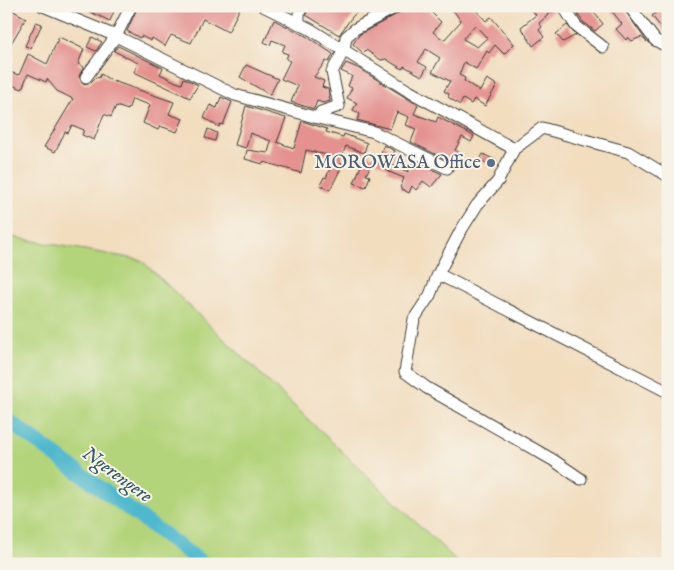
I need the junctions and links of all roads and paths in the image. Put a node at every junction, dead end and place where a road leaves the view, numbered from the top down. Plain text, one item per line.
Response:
1 (43, 6) edge
2 (131, 6) edge
3 (263, 6) edge
4 (302, 6) edge
5 (398, 6) edge
6 (562, 6) edge
7 (629, 6) edge
8 (299, 24) junction
9 (116, 36) junction
10 (603, 47) dead end
11 (668, 47) edge
12 (344, 50) junction
13 (86, 77) dead end
14 (318, 118) junction
15 (514, 149) junction
16 (448, 168) dead end
17 (668, 176) edge
18 (438, 274) junction
19 (668, 392) edge
20 (581, 479) dead end

1 - 9 street
2 - 9 street
3 - 8 street
4 - 8 street
5 - 12 street
6 - 10 street
7 - 11 street
8 - 12 street
9 - 13 street
9 - 14 street
12 - 14 street
12 - 15 street
14 - 16 street
15 - 17 street
15 - 18 street
18 - 19 street
18 - 20 street

